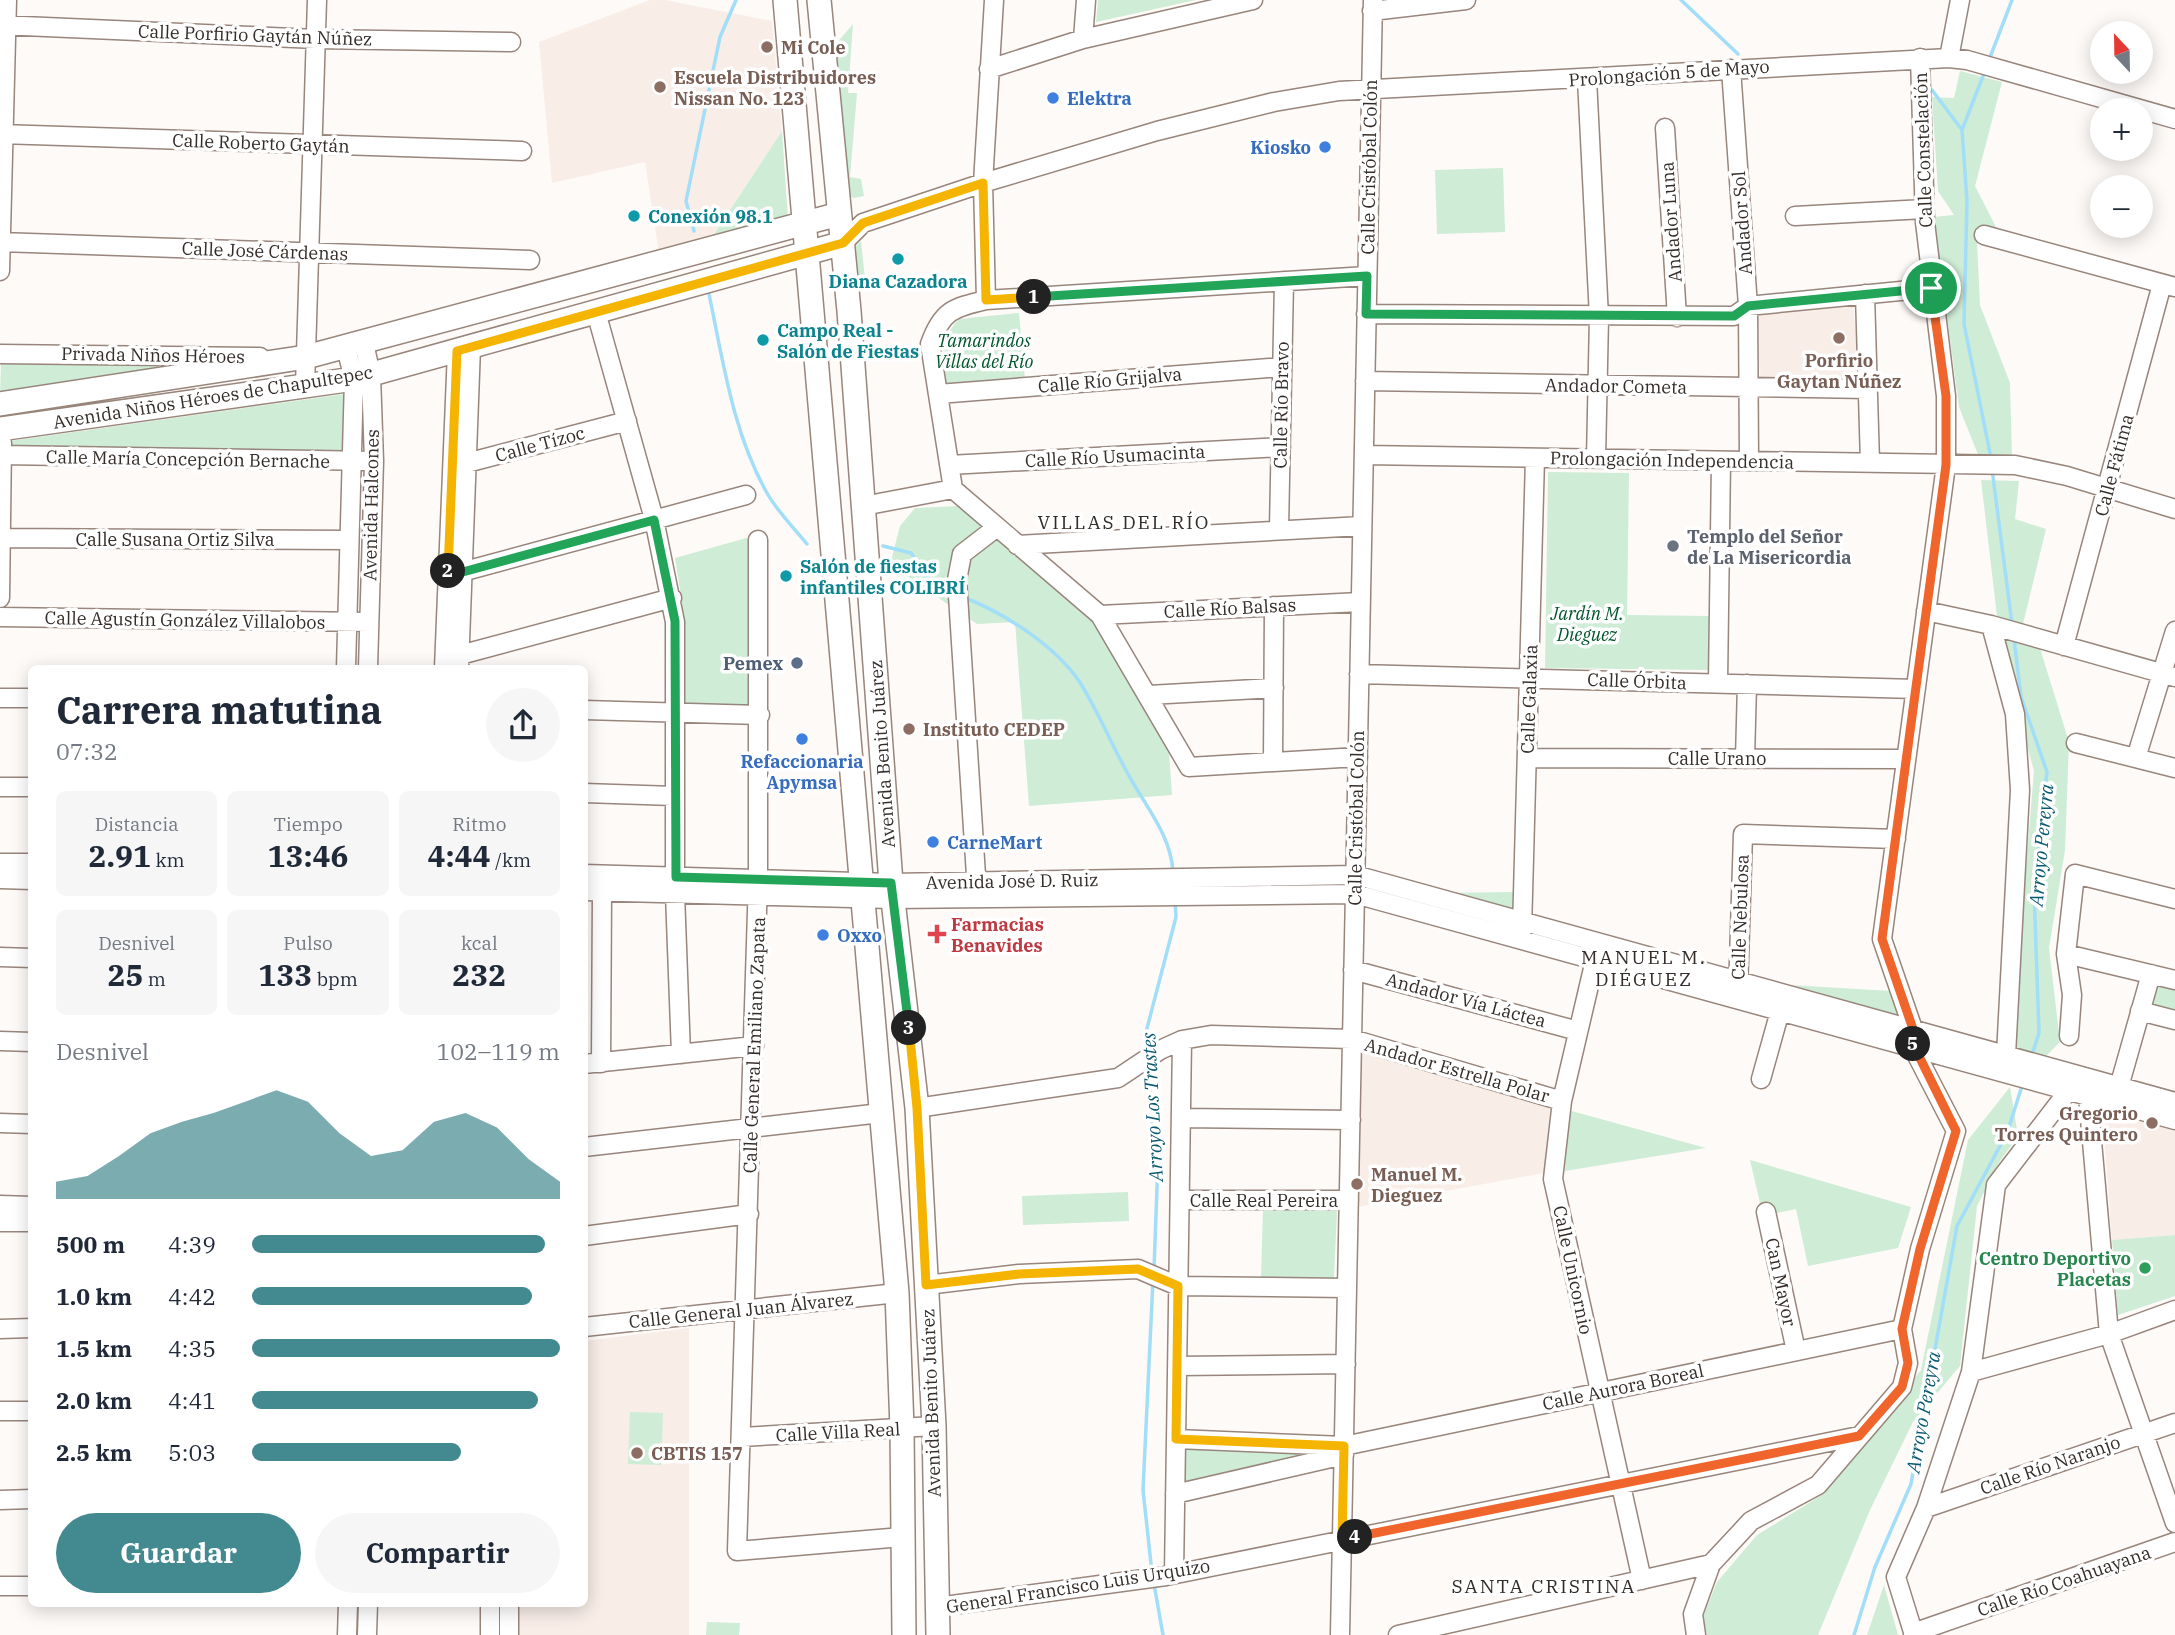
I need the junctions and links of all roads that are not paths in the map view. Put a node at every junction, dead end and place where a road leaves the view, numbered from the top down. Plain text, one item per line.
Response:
1 (8, 0) edge
2 (317, 0) edge
3 (785, 0) edge
4 (819, 0) edge
5 (994, 0) edge
6 (1086, 0) edge
7 (1253, 0) edge
8 (1466, 0) edge
9 (1960, 0) edge
10 (1372, 5) edge
11 (3, 25) edge
12 (316, 39) junction
13 (1083, 39) junction
14 (511, 42) dead end
15 (1920, 58) junction
16 (1949, 58) junction
17 (989, 69) junction
18 (1731, 69) junction
19 (1587, 79) junction
20 (1371, 90) junction
21 (2175, 119) edge
22 (1665, 128) dead end
23 (2, 134) edge
24 (313, 144) junction
25 (522, 152) dead end
26 (983, 183) junction
27 (1924, 209) junction
28 (839, 214) junction
29 (1795, 216) dead end
30 (805, 223) junction
31 (863, 223) junction
32 (1984, 235) dead end
33 (0, 242) edge
34 (843, 243) junction
35 (309, 253) junction
36 (808, 253) junction
37 (530, 260) dead end
38 (0, 271) edge
39 (1367, 276) junction
40 (1284, 281) junction
41 (2169, 285) edge
42 (1931, 288) junction
43 (1865, 294) junction
44 (986, 300) junction
45 (1748, 306) junction
46 (596, 312) junction
47 (1366, 314) junction
48 (1599, 317) junction
49 (1677, 317) junction
50 (355, 345) junction
51 (464, 349) junction
52 (0, 354) edge
53 (306, 357) junction
54 (1282, 367) junction
55 (189, 375) junction
56 (363, 377) junction
57 (1365, 381) junction
58 (305, 386) junction
59 (1598, 386) junction
60 (1749, 387) junction
61 (1868, 389) junction
62 (938, 394) junction
63 (193, 401) junction
64 (0, 404) edge
65 (627, 421) junction
66 (1, 429) edge
67 (1280, 447) junction
68 (2, 455) edge
69 (1363, 455) junction
70 (1535, 458) junction
71 (1596, 459) junction
72 (374, 461) junction
73 (1721, 461) junction
74 (1749, 461) junction
75 (351, 463) junction
76 (1870, 463) junction
77 (459, 465) junction
78 (949, 465) junction
79 (1946, 465) junction
80 (2108, 488) junction
81 (953, 489) junction
82 (746, 495) dead end
83 (863, 506) junction
84 (2175, 509) edge
85 (654, 520) junction
86 (1362, 526) junction
87 (997, 527) junction
88 (1279, 529) junction
89 (1, 538) edge
90 (349, 540) junction
91 (758, 540) dead end
92 (1017, 545) junction
93 (455, 574) junction
94 (0, 598) edge
95 (672, 598) junction
96 (1360, 601) junction
97 (1274, 606) junction
98 (1926, 611) junction
99 (1100, 615) junction
100 (0, 617) edge
101 (347, 622) junction
102 (369, 622) junction
103 (1995, 626) junction
104 (873, 630) junction
105 (838, 631) junction
106 (2175, 631) edge
107 (2064, 646) junction
108 (460, 662) edge
109 (346, 665) edge
110 (368, 665) edge
111 (444, 665) edge
112 (1359, 674) junction
113 (2169, 675) edge
114 (1529, 678) junction
115 (1718, 683) junction
116 (1747, 684) junction
117 (1274, 688) junction
118 (1916, 689) junction
119 (1149, 695) junction
120 (0, 698) edge
121 (28, 698) edge
122 (588, 709) edge
123 (676, 713) junction
124 (760, 715) junction
125 (2076, 743) dead end
126 (1358, 757) junction
127 (1527, 758) junction
128 (2136, 758) junction
129 (1745, 759) junction
130 (1906, 759) junction
131 (1273, 762) junction
132 (2175, 768) edge
133 (28, 787) edge
134 (0, 788) edge
135 (588, 793) edge
136 (674, 796) junction
137 (1896, 839) junction
138 (0, 863) edge
139 (28, 863) edge
140 (588, 874) edge
141 (1355, 875) junction
142 (0, 879) edge
143 (28, 880) edge
144 (675, 885) junction
145 (758, 887) junction
146 (1183, 887) junction
147 (862, 890) junction
148 (977, 890) junction
149 (891, 891) junction
150 (593, 892) edge
151 (1355, 894) junction
152 (2175, 899) edge
153 (1522, 921) junction
154 (1522, 940) junction
155 (2066, 954) junction
156 (0, 957) edge
157 (28, 958) edge
158 (1595, 960) junction
159 (1353, 970) junction
160 (2151, 974) junction
161 (2175, 980) edge
162 (1738, 990) junction
163 (1780, 1011) junction
164 (2140, 1012) junction
165 (2175, 1020) edge
166 (1578, 1031) junction
167 (2068, 1036) dead end
168 (1913, 1038) junction
169 (1182, 1040) junction
170 (1352, 1040) junction
171 (0, 1041) edge
172 (28, 1042) edge
173 (754, 1046) junction
174 (681, 1054) junction
175 (2009, 1056) junction
176 (593, 1063) edge
177 (2045, 1075) junction
178 (1761, 1079) dead end
179 (2071, 1082) junction
180 (2090, 1087) junction
181 (2119, 1087) junction
182 (1562, 1101) junction
183 (2175, 1102) edge
184 (917, 1108) junction
185 (881, 1113) junction
186 (1181, 1118) junction
187 (1350, 1120) junction
188 (2175, 1120) edge
189 (0, 1123) edge
190 (28, 1124) edge
191 (751, 1127) junction
192 (588, 1147) edge
193 (1180, 1200) junction
194 (1349, 1200) junction
195 (0, 1205) edge
196 (28, 1206) edge
197 (1766, 1212) dead end
198 (749, 1214) junction
199 (0, 1222) edge
200 (28, 1222) edge
201 (588, 1235) edge
202 (926, 1285) junction
203 (1178, 1286) junction
204 (1347, 1288) junction
205 (897, 1293) junction
206 (746, 1310) junction
207 (2175, 1310) edge
208 (588, 1327) edge
209 (28, 1328) edge
210 (0, 1329) edge
211 (1902, 1329) junction
212 (2109, 1334) junction
213 (1796, 1351) junction
214 (1346, 1364) junction
215 (1177, 1366) junction
216 (1971, 1372) junction
217 (1600, 1392) junction
218 (0, 1411) edge
219 (28, 1411) edge
220 (2175, 1423) edge
221 (934, 1426) junction
222 (902, 1428) junction
223 (2145, 1433) junction
224 (1859, 1436) junction
225 (742, 1437) junction
226 (1176, 1439) junction
227 (1344, 1450) junction
228 (1620, 1483) junction
229 (1175, 1494) junction
230 (28, 1499) edge
231 (0, 1500) edge
232 (1926, 1508) junction
233 (2175, 1523) edge
234 (902, 1537) junction
235 (1342, 1539) junction
236 (2175, 1542) edge
237 (1711, 1564) junction
238 (1170, 1575) junction
239 (1642, 1580) junction
240 (0, 1586) edge
241 (28, 1586) edge
242 (348, 1607) edge
243 (368, 1607) edge
244 (490, 1607) edge
245 (509, 1607) edge
246 (937, 1607) junction
247 (1475, 1627) edge
248 (1913, 1634) edge
249 (347, 1635) edge
250 (367, 1635) edge
251 (489, 1635) edge
252 (509, 1635) edge
253 (904, 1635) edge
254 (938, 1635) edge
255 (1340, 1635) edge
256 (1398, 1635) edge
257 (1696, 1635) edge

1 - 11 street
2 - 12 street
3 - 30 main road, Avenida Benito Juárez
4 - 28 main road, Avenida Benito Juárez
5 - 17 street
6 - 13 street
7 - 13 street
8 - 10 street
9 - 16 street, Calle Constelación
10 - 20 street, Calle Cristóbal Colón
11 - 12 street, Calle Porfirio Gaytán Núñez
11 - 23 street
12 - 14 street, Calle Porfirio Gaytán Núñez
12 - 24 street
13 - 17 street
15 - 16 street, Prolongación 5 de Mayo
15 - 18 street, Prolongación 5 de Mayo
15 - 27 street, Calle Constelación
16 - 21 street, Prolongación 5 de Mayo
17 - 26 street
18 - 19 street, Prolongación 5 de Mayo
18 - 45 street, Andador Sol
19 - 20 street, Prolongación 5 de Mayo
19 - 48 street
20 - 26 street, Avenida Niños Héroes de Chapultepec
20 - 39 street, Calle Cristóbal Colón
22 - 49 street, Andador Luna
23 - 24 street, Calle Roberto Gaytán
23 - 33 street
24 - 25 street, Calle Roberto Gaytán
24 - 35 street
26 - 31 street, Avenida Niños Héroes de Chapultepec
26 - 44 street
27 - 29 street
27 - 42 street, Calle Constelación
28 - 30 main road, Avenida Niños Héroes de Chapultepec
28 - 31 street
28 - 34 main road, Avenida Benito Juárez
30 - 36 main road, Avenida Benito Juárez
30 - 50 main road, Avenida Niños Héroes de Chapultepec
31 - 34 street, Avenida Niños Héroes de Chapultepec
32 - 41 street
33 - 35 street, Calle José Cárdenas
33 - 38 street
34 - 36 main road, Avenida Niños Héroes de Chapultepec
34 - 83 main road, Avenida Benito Juárez
35 - 37 street, Calle José Cárdenas
35 - 53 street
36 - 46 main road, Avenida Niños Héroes de Chapultepec
36 - 105 main road, Avenida Benito Juárez
39 - 40 street
39 - 47 street, Calle Cristóbal Colón
40 - 44 street
40 - 54 street, Calle Río Bravo
41 - 80 street, Calle Fátima
42 - 43 street
42 - 79 street, Calle Constelación
43 - 45 street
43 - 61 street
44 - 62 street
45 - 49 street
45 - 60 street, Andador Sol
46 - 51 main road, Avenida Niños Héroes de Chapultepec
46 - 65 street
47 - 48 street
47 - 57 street, Calle Cristóbal Colón
48 - 49 street
48 - 59 street
50 - 53 main road, Avenida Niños Héroes de Chapultepec
50 - 56 street, Avenida Halcones
51 - 56 main road, Avenida Niños Héroes de Chapultepec
51 - 77 street
52 - 53 street, Privada Niños Héroes
53 - 55 main road, Avenida Niños Héroes de Chapultepec
53 - 58 street
54 - 62 street, Calle Río Grijalva
54 - 67 street, Calle Río Bravo
55 - 63 street
55 - 64 main road, Avenida Niños Héroes de Chapultepec
56 - 58 main road, Avenida Niños Héroes de Chapultepec
56 - 72 street, Avenida Halcones
56 - 75 street, Avenida Halcones
57 - 59 street, Andador Cometa
57 - 69 street, Calle Cristóbal Colón
58 - 63 main road, Avenida Niños Héroes de Chapultepec
59 - 60 street, Andador Cometa
59 - 71 street
60 - 61 street, Andador Cometa
60 - 74 street, Andador Sol
61 - 76 street
62 - 78 street
63 - 66 main road, Avenida Niños Héroes de Chapultepec
65 - 77 street, Calle Tízoc
65 - 85 street
66 - 68 street
67 - 78 street, Calle Río Usumacinta
67 - 88 street, Calle Río Bravo
68 - 75 street, Calle María Concepción Bernache
68 - 89 street
69 - 70 street, Prolongación Independencia
69 - 86 street, Calle Cristóbal Colón
70 - 71 street, Prolongación Independencia
70 - 114 street, Calle Galaxia
71 - 73 street, Prolongación Independencia
72 - 75 street, Calle María Concepción Bernache
72 - 102 street, Avenida Halcones
73 - 74 street, Prolongación Independencia
73 - 115 street
74 - 76 street, Prolongación Independencia
75 - 90 street, Avenida Halcones
76 - 79 street, Prolongación Independencia
77 - 93 street
78 - 81 street
79 - 80 street, Prolongación Independencia
79 - 98 street, Calle Constelación
80 - 84 street, Prolongación Independencia
80 - 107 street, Calle Fátima
81 - 83 street
81 - 87 street
82 - 85 street
83 - 104 main road, Avenida Benito Juárez
85 - 93 street
85 - 95 street
86 - 88 street
86 - 96 street, Calle Cristóbal Colón
87 - 92 street
87 - 148 street
88 - 92 street
89 - 90 street, Calle Susana Ortiz Silva
89 - 94 street
90 - 101 street, Avenida Halcones
91 - 124 street, Calle General Emiliano Zapata
92 - 99 street
93 - 108 street
93 - 111 street
95 - 108 street
95 - 123 street
96 - 97 street, Calle Río Balsas
96 - 112 street, Calle Cristóbal Colón
97 - 99 street, Calle Río Balsas
97 - 117 street
98 - 103 street
98 - 118 street, Calle Constelación
99 - 119 street
100 - 101 street, Calle Agustín González Villalobos
101 - 102 street, Calle Agustín González Villalobos
101 - 109 street, Avenida Halcones
102 - 110 street, Avenida Halcones
103 - 107 street
103 - 175 street
104 - 105 main road
104 - 149 main road, Avenida Benito Juárez
105 - 147 main road, Avenida Benito Juárez
106 - 113 street
107 - 113 street
112 - 114 street, Calle Órbita
112 - 126 street, Calle Cristóbal Colón
113 - 128 street
114 - 115 street, Calle Órbita
114 - 127 street, Calle Galaxia
115 - 116 street, Calle Órbita
116 - 118 street, Calle Órbita
116 - 129 street
117 - 119 street
117 - 131 street
118 - 130 street, Calle Constelación
119 - 131 street
120 - 121 street
122 - 123 street
123 - 124 street
123 - 136 street
124 - 145 street, Calle General Emiliano Zapata
125 - 128 street
126 - 131 street
126 - 141 street, Calle Cristóbal Colón
127 - 129 street, Calle Urano
127 - 153 street, Calle Galaxia
128 - 132 street
129 - 130 street, Calle Urano
130 - 137 street, Calle Constelación
133 - 134 street
135 - 136 street
136 - 144 street
137 - 162 street, Calle Nebulosa
137 - 168 street, Calle Constelación
138 - 139 street
140 - 144 street, Avenida José D. Ruiz
141 - 146 street, Avenida José D. Ruiz
141 - 151 street, Calle Cristóbal Colón
141 - 153 street, Avenida José D. Ruiz
142 - 143 street
144 - 145 street, Avenida José D. Ruiz
144 - 150 street, Avenida José D. Ruiz
144 - 174 street
145 - 147 street, Avenida José D. Ruiz
145 - 173 street, Calle General Emiliano Zapata
146 - 148 street, Avenida José D. Ruiz
146 - 151 street, Avenida José D. Ruiz
147 - 149 street, Avenida José D. Ruiz
147 - 185 main road, Avenida Benito Juárez
148 - 149 street, Avenida José D. Ruiz
149 - 184 main road, Avenida Benito Juárez
150 - 176 street
151 - 154 street, Avenida José D. Ruiz
151 - 159 street, Calle Cristóbal Colón
152 - 155 street
153 - 154 street, Calle Galaxia
153 - 162 street, Avenida José D. Ruiz
154 - 158 street, Avenida José D. Ruiz
155 - 160 street
155 - 167 street
156 - 157 street
158 - 162 street, Avenida José D. Ruiz
158 - 166 street, Calle Unicornio
159 - 166 street, Andador Vía Láctea
159 - 170 street, Calle Cristóbal Colón
160 - 161 street
160 - 164 street
162 - 163 street
162 - 168 street
163 - 168 street
163 - 178 street
164 - 165 street
164 - 181 street
166 - 182 street, Calle Unicornio
168 - 175 street
168 - 177 street
168 - 211 street, Calle Constelación
169 - 170 street, Andador Estrella Polar
169 - 184 street, Andador Estrella Polar
169 - 186 street
170 - 182 street, Andador Estrella Polar
170 - 187 street, Calle Cristóbal Colón
171 - 172 street
173 - 174 street
173 - 191 street, Calle General Emiliano Zapata
174 - 176 street
175 - 177 street
177 - 179 street
179 - 180 street
179 - 216 street
180 - 181 street
180 - 188 street
180 - 212 street
181 - 183 street
182 - 217 street, Calle Unicornio
184 - 202 main road, Avenida Benito Juárez
185 - 191 street
185 - 205 main road, Avenida Benito Juárez
186 - 187 street
186 - 193 street
187 - 194 street, Calle Cristóbal Colón
189 - 190 street
191 - 192 street
191 - 198 street, Calle General Emiliano Zapata
193 - 194 street, Calle Real Pereira
193 - 203 street
194 - 204 street, Calle Cristóbal Colón
195 - 196 street
197 - 213 street, Can Mayor
198 - 201 street
198 - 206 street, Calle General Emiliano Zapata
199 - 200 street
202 - 203 street
202 - 221 main road, Avenida Benito Juárez
203 - 204 street
203 - 215 street
204 - 214 street, Calle Cristóbal Colón
205 - 206 street, Calle General Juan Álvarez
205 - 222 main road, Avenida Benito Juárez
206 - 208 street, Calle General Juan Álvarez
206 - 225 street, Calle General Emiliano Zapata
207 - 212 street
209 - 210 street
211 - 213 street, Calle Aurora Boreal
211 - 224 street, Calle Constelación
212 - 216 street
212 - 223 street
213 - 217 street, Calle Aurora Boreal
214 - 215 street
214 - 227 street, Calle Cristóbal Colón
215 - 226 street
216 - 232 street
217 - 227 street, Calle Aurora Boreal
217 - 228 street, Calle Unicornio
218 - 219 street
220 - 223 street, Calle Río Naranjo
221 - 222 street, Calle Villa Real
221 - 246 main road, Avenida Benito Juárez
222 - 225 street, Calle Villa Real
222 - 234 main road, Avenida Benito Juárez
223 - 232 street, Calle Río Naranjo
223 - 233 street
224 - 228 street, General Francisco Luis Urquizo
224 - 237 street, Calle Constelación
225 - 234 street, Calle General Emiliano Zapata
226 - 227 street
226 - 229 street
227 - 229 street, Calle Aurora Boreal
227 - 235 street, Calle Cristóbal Colón
228 - 235 street, General Francisco Luis Urquizo
228 - 239 street, Calle Unicornio
229 - 238 street
230 - 231 street
232 - 248 street
234 - 253 main road, Avenida Benito Juárez
235 - 238 street, General Francisco Luis Urquizo
235 - 255 street, Calle Cristóbal Colón
236 - 248 street, Calle Río Coahuayana
237 - 239 street
237 - 257 street, Calle Constelación
238 - 246 street, General Francisco Luis Urquizo
239 - 247 street
240 - 241 street
242 - 249 street
243 - 250 street
244 - 251 street
245 - 252 street
246 - 254 main road, Avenida Benito Juárez
247 - 256 street

